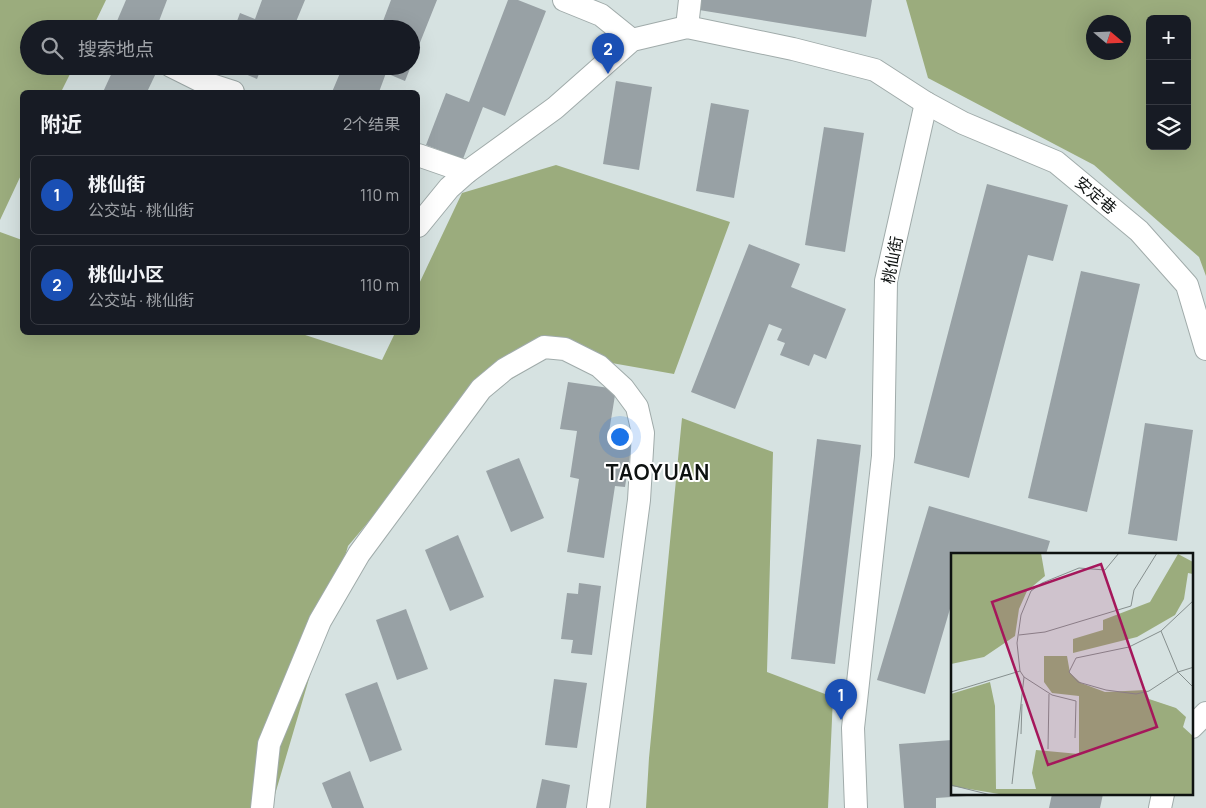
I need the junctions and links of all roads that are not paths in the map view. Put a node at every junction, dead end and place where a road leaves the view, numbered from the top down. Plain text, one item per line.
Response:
1 (564, 0) edge
2 (690, 0) edge
3 (687, 28) junction
4 (632, 40) junction
5 (189, 75) edge
6 (227, 90) edge
7 (926, 103) junction
8 (420, 156) edge
9 (467, 172) junction
10 (420, 224) edge
11 (1206, 349) edge
12 (1206, 713) edge
13 (1194, 724) edge
14 (262, 808) edge
15 (598, 808) edge
16 (856, 808) edge

1 - 4 street
2 - 3 street
3 - 4 street
3 - 7 street
4 - 9 street
5 - 6 street
7 - 11 street, 安定巷
7 - 16 street, 桃仙街
8 - 9 street
9 - 10 street
12 - 13 street
14 - 15 street

